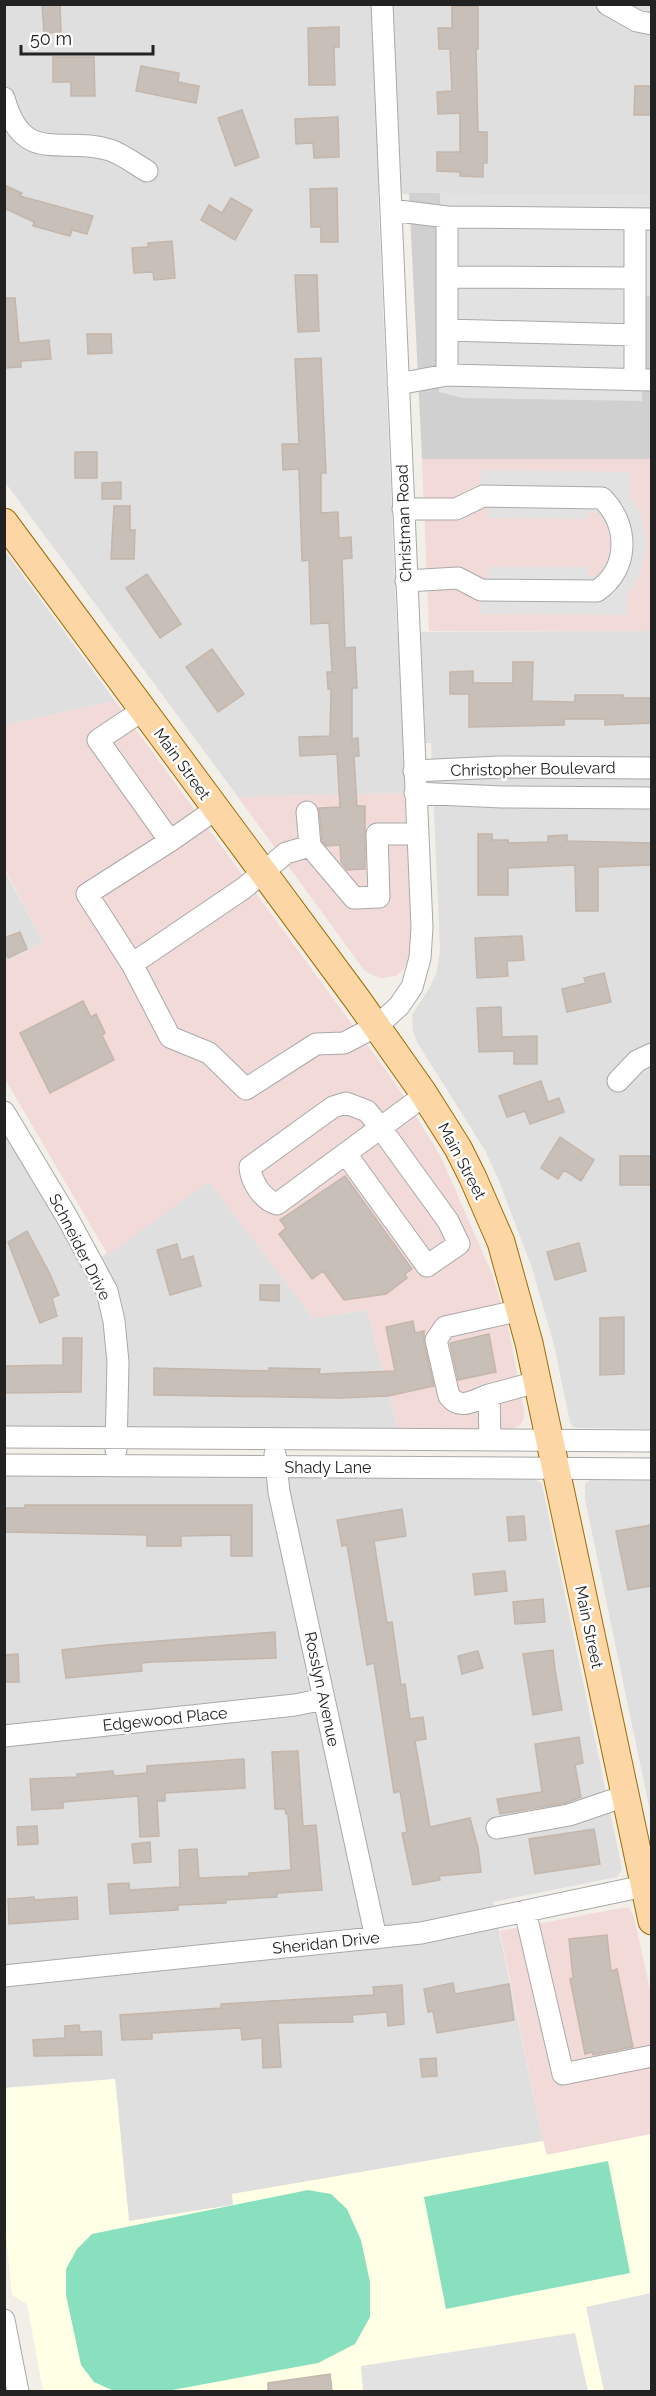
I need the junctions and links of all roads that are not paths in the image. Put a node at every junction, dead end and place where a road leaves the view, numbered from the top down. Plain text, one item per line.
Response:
1 (382, 4) edge
2 (607, 4) edge
3 (651, 24) edge
4 (4, 98) edge
5 (147, 171) dead end
6 (391, 210) junction
7 (447, 217) junction
8 (643, 219) edge
9 (640, 271) edge
10 (447, 277) junction
11 (447, 330) junction
12 (635, 335) junction
13 (447, 375) junction
14 (643, 380) edge
15 (398, 384) junction
16 (403, 509) junction
17 (4, 522) edge
18 (406, 581) junction
19 (143, 710) junction
20 (651, 768) edge
21 (414, 771) junction
22 (415, 793) junction
23 (651, 798) edge
24 (216, 809) junction
25 (308, 812) dead end
26 (417, 834) junction
27 (170, 841) junction
28 (309, 846) junction
29 (262, 872) junction
30 (132, 964) junction
31 (376, 1026) junction
32 (651, 1054) edge
33 (618, 1080) dead end
34 (425, 1095) junction
35 (4, 1112) edge
36 (380, 1127) junction
37 (346, 1154) junction
38 (521, 1310) junction
39 (537, 1382) junction
40 (489, 1395) junction
41 (4, 1437) edge
42 (117, 1437) junction
43 (274, 1439) junction
44 (461, 1439) junction
45 (490, 1440) junction
46 (550, 1440) junction
47 (651, 1441) edge
48 (4, 1465) edge
49 (116, 1465) junction
50 (275, 1467) junction
51 (461, 1468) junction
52 (556, 1469) junction
53 (651, 1469) edge
54 (324, 1699) junction
55 (4, 1736) edge
56 (625, 1796) junction
57 (497, 1828) dead end
58 (644, 1886) junction
59 (525, 1911) junction
60 (651, 1921) edge
61 (376, 1938) junction
62 (4, 1976) edge
63 (651, 2056) edge
64 (4, 2320) edge
65 (18, 2391) edge

1 - 6 street, Christman Road
2 - 3 street
4 - 5 street
6 - 7 street
6 - 15 street, Christman Road
7 - 8 street
7 - 10 street
8 - 9 street
9 - 10 street
9 - 12 street
10 - 11 street
11 - 12 street
11 - 13 street
12 - 14 street
13 - 14 street
13 - 15 street
15 - 16 street, Christman Road
16 - 18 street, Christman Road
16 - 18 street
17 - 19 main road, Main Street
18 - 21 street, Christman Road
19 - 24 main road, Main Street
19 - 27 street
20 - 21 street, Christopher Boulevard
21 - 22 street, Christman Road
22 - 23 street, Christopher Boulevard
22 - 26 street, Christman Road
24 - 27 street
24 - 29 main road, Main Street
25 - 28 street
26 - 28 street
26 - 31 street, Christman Road
27 - 30 street
28 - 29 street
29 - 30 street
29 - 31 main road, Main Street
30 - 31 street, Christman Road
31 - 34 main road, Main Street
32 - 33 street
34 - 36 street
34 - 38 main road, Main Street
35 - 42 street, Schneider Drive
36 - 37 street
36 - 37 street
36 - 37 street
38 - 39 main road, Main Street
38 - 40 street
39 - 40 street
39 - 46 main road, Main Street
40 - 45 street
41 - 42 street, Shady Lane
42 - 43 street, Shady Lane
42 - 49 street, Schneider Drive
43 - 44 street, Shady Lane
43 - 50 street, Rosslyn Avenue
44 - 45 street, Shady Lane
44 - 51 street
45 - 46 street, Shady Lane
46 - 47 street, Shady Lane
46 - 52 main road, Main Street
48 - 49 street, Shady Lane
49 - 50 street, Shady Lane
50 - 51 street, Shady Lane
50 - 54 street, Rosslyn Avenue
51 - 52 street, Shady Lane
52 - 53 street, Shady Lane
52 - 56 main road, Main Street
54 - 55 street, Edgewood Place
54 - 61 street, Rosslyn Avenue
56 - 57 street
56 - 58 main road, Main Street
58 - 59 street, Sheridan Drive
58 - 60 main road, Main Street
59 - 61 street, Sheridan Drive
59 - 63 street
61 - 62 street, Sheridan Drive
64 - 65 street

